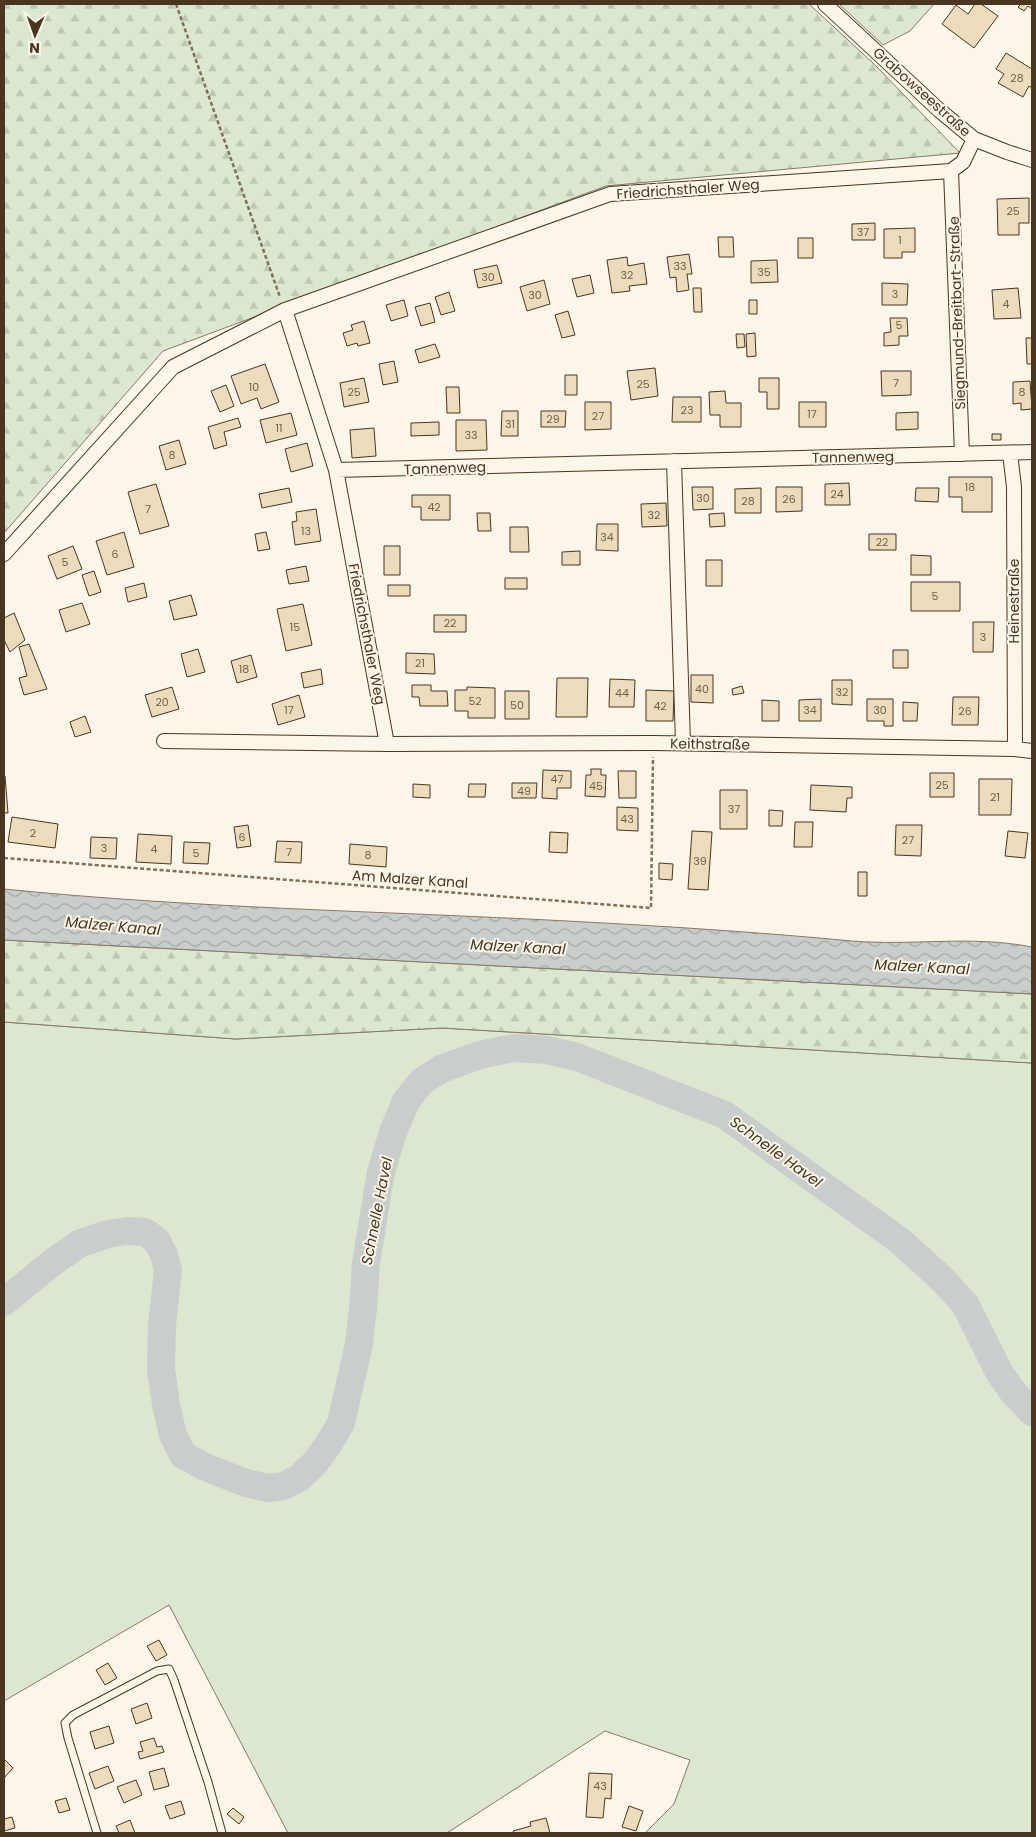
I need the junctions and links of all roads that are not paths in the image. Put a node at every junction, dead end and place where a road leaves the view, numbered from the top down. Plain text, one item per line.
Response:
1 (825, 4) edge
2 (974, 139) junction
3 (1032, 160) edge
4 (951, 171) junction
5 (285, 310) junction
6 (1032, 452) edge
7 (1010, 453) junction
8 (962, 454) junction
9 (674, 461) junction
10 (336, 470) junction
11 (4, 554) edge
12 (164, 741) dead end
13 (683, 743) junction
14 (388, 744) junction
15 (1015, 749) junction
16 (1032, 751) edge
17 (97, 1833) edge
18 (222, 1833) edge

1 - 2 street, Grabowseestraße
2 - 3 street, Grabowseestraße
2 - 4 street
4 - 5 street, Friedrichsthaler Weg
4 - 8 street, Siegmund-Breitbart-Straße
5 - 10 street, Friedrichsthaler Weg
5 - 11 street, Friedrichsthaler Weg
6 - 7 street, Tannenweg
7 - 8 street, Tannenweg
7 - 15 street, Heinestraße
8 - 9 street, Tannenweg
9 - 10 street, Tannenweg
9 - 13 street
10 - 14 street, Friedrichsthaler Weg
12 - 14 street
13 - 14 street, Keithstraße
13 - 15 street, Keithstraße
15 - 16 street, Keithstraße
17 - 18 lane

